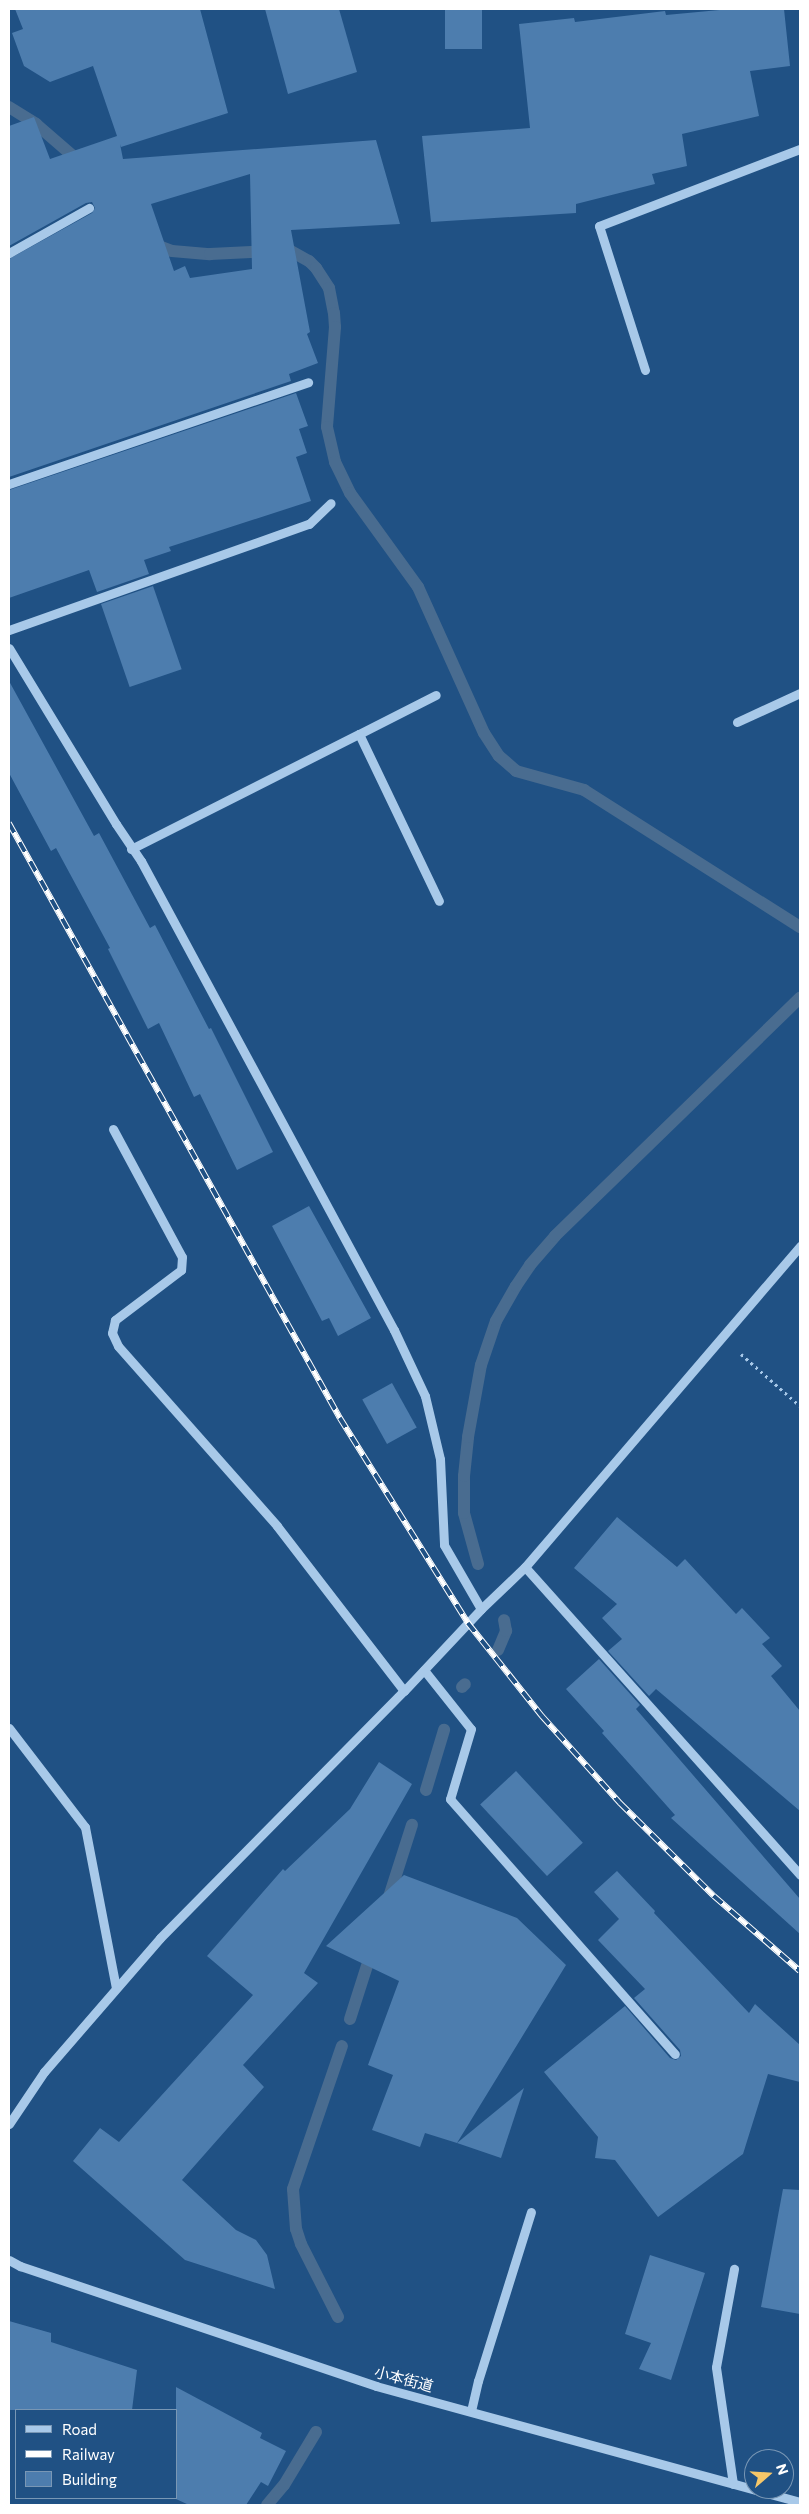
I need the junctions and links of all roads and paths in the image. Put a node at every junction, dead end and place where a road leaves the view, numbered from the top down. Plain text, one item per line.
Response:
1 (800, 149) edge
2 (89, 208) dead end
3 (9, 253) edge
4 (645, 370) dead end
5 (308, 382) dead end
6 (9, 484) edge
7 (331, 503) dead end
8 (9, 630) edge
9 (9, 648) edge
10 (800, 693) edge
11 (436, 695) dead end
12 (737, 722) dead end
13 (359, 734) junction
14 (131, 849) junction
15 (439, 901) dead end
16 (113, 1129) dead end
17 (800, 1246) edge
18 (722, 1337) junction
19 (800, 1406) edge
20 (525, 1567) junction
21 (481, 1609) junction
22 (424, 1670) junction
23 (404, 1691) junction
24 (9, 1728) edge
25 (800, 1875) edge
26 (116, 1988) junction
27 (675, 2054) dead end
28 (9, 2124) edge
29 (531, 2212) dead end
30 (9, 2260) edge
31 (734, 2269) dead end
32 (471, 2411) junction
33 (733, 2484) junction
34 (800, 2502) edge

1 - 4 street
2 - 3 street
5 - 6 street
7 - 8 street
9 - 14 street
10 - 12 street
11 - 13 street
13 - 14 street
13 - 15 street
14 - 21 street
16 - 23 street
17 - 18 street
18 - 19 path
18 - 20 street
20 - 21 street
20 - 25 street
21 - 22 street
22 - 23 street
22 - 27 street
23 - 26 street
24 - 26 street
26 - 28 street
29 - 32 street
30 - 32 street, 小本街道
31 - 33 street
32 - 33 street, 小本街道
33 - 34 street, 小本街道

